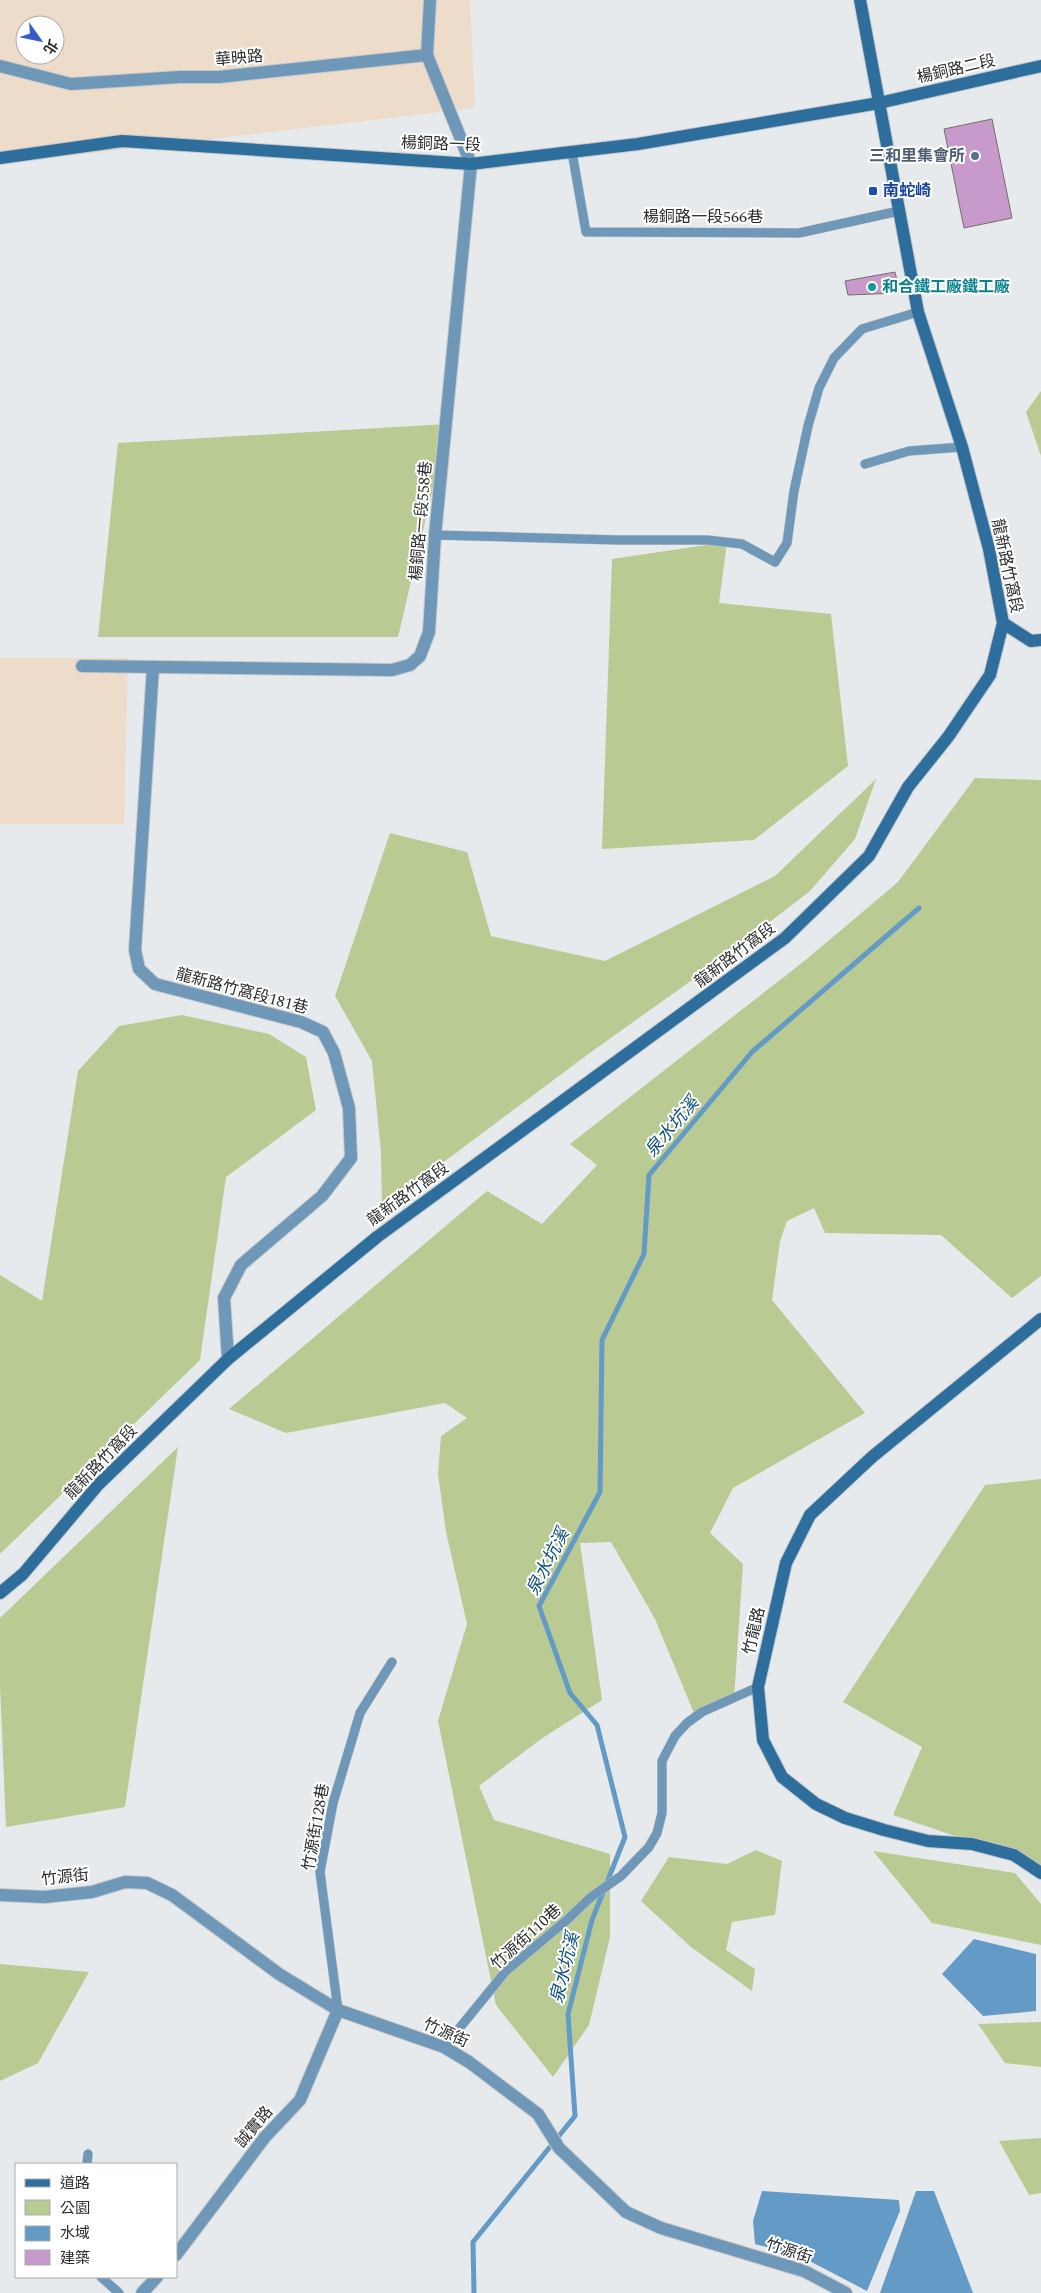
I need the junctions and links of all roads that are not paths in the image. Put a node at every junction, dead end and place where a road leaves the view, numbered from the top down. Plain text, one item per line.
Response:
1 (430, 0) edge
2 (860, 0) edge
3 (427, 55) junction
4 (0, 66) edge
5 (1041, 66) edge
6 (878, 103) junction
7 (572, 152) junction
8 (0, 158) edge
9 (471, 164) junction
10 (899, 211) junction
11 (918, 312) junction
12 (962, 447) junction
13 (865, 464) dead end
14 (436, 535) junction
15 (1003, 623) junction
16 (1041, 640) edge
17 (82, 666) dead end
18 (153, 667) junction
19 (1041, 1318) edge
20 (228, 1358) junction
21 (0, 1594) edge
22 (392, 1662) dead end
23 (758, 1687) junction
24 (1041, 1873) edge
25 (0, 1895) edge
26 (338, 2010) junction
27 (444, 2047) junction
28 (88, 2154) dead end
29 (87, 2163) edge
30 (178, 2252) edge
31 (101, 2278) edge
32 (156, 2278) edge
33 (120, 2293) edge
34 (142, 2293) edge
35 (846, 2293) edge

1 - 3 street
2 - 6 street, 龍新路竹窩段
3 - 4 street, 華映路
3 - 9 street, 楊銅路一段558巷
5 - 6 street, 楊銅路二段
6 - 7 street, 楊銅路一段
6 - 10 street, 龍新路竹窩段
7 - 9 street, 楊銅路一段
7 - 10 lane, 楊銅路一段566巷
8 - 9 street, 楊銅路一段
9 - 14 street, 楊銅路一段558巷
10 - 11 street, 龍新路竹窩段
11 - 12 street, 龍新路竹窩段
11 - 14 lane
12 - 13 lane
12 - 15 street, 龍新路竹窩段
14 - 18 street, 楊銅路一段558巷
15 - 16 street
15 - 20 street, 龍新路竹窩段
17 - 18 street, 楊銅路一段558巷
18 - 20 street, 龍新路竹窩段181巷
19 - 23 street, 竹龍路
20 - 21 street, 龍新路竹窩段
22 - 26 lane, 竹源街128巷
23 - 24 street, 竹龍路
23 - 27 lane, 竹源街110巷
25 - 26 street, 竹源街
26 - 27 street, 竹源街
26 - 30 street, 誠實路
27 - 35 street, 竹源街
28 - 29 lane
31 - 33 lane
32 - 34 street

